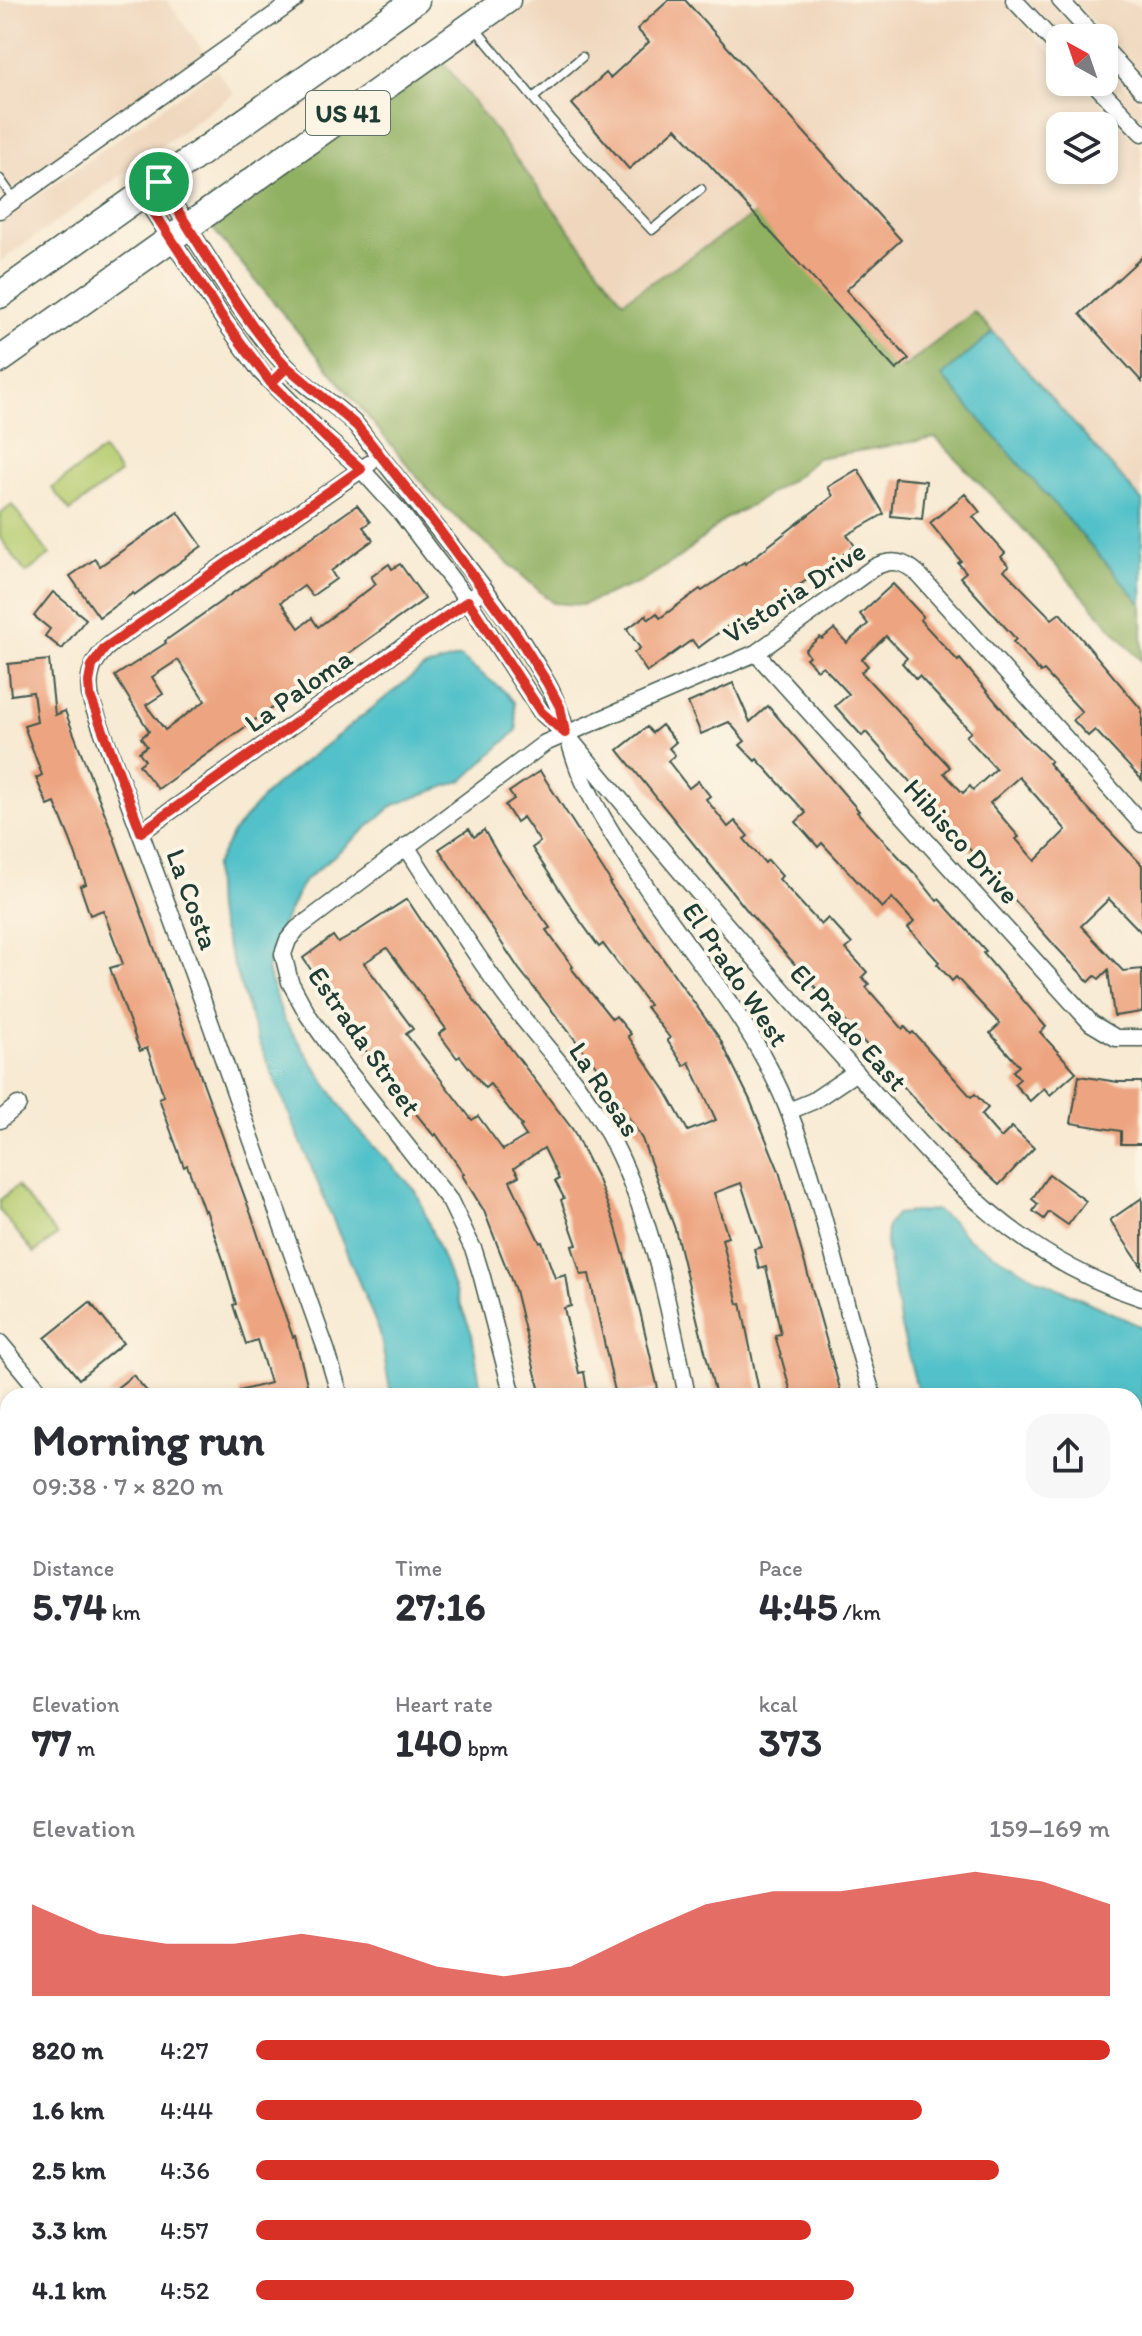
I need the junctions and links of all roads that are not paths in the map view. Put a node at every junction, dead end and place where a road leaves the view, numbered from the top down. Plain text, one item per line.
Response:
1 (295, 0) edge
2 (416, 0) edge
3 (507, 0) edge
4 (1014, 0) edge
5 (1060, 0) edge
6 (1082, 24) edge
7 (472, 25) junction
8 (1046, 34) edge
9 (582, 57) dead end
10 (1118, 63) edge
11 (1142, 90) edge
12 (1106, 96) edge
13 (533, 98) junction
14 (1142, 133) edge
15 (0, 179) edge
16 (151, 188) junction
17 (701, 189) dead end
18 (15, 200) junction
19 (0, 210) edge
20 (180, 232) junction
21 (0, 295) edge
22 (0, 360) edge
23 (287, 367) junction
24 (271, 383) junction
25 (380, 457) junction
26 (361, 469) junction
27 (484, 589) junction
28 (468, 601) junction
29 (756, 653) junction
30 (565, 733) junction
31 (1142, 824) edge
32 (141, 832) junction
33 (406, 846) junction
34 (1142, 1038) edge
35 (856, 1072) junction
36 (18, 1105) dead end
37 (789, 1111) junction
38 (0, 1120) edge
39 (1140, 1295) edge
40 (0, 1343) edge
41 (37, 1388) edge
42 (337, 1388) edge
43 (511, 1388) edge
44 (685, 1388) edge
45 (871, 1388) edge

1 - 18 street
2 - 16 main road, US 41
3 - 7 main road, US 41
4 - 8 street
5 - 6 street
7 - 13 lane
7 - 20 main road, US 41
9 - 13 lane
10 - 11 street
12 - 14 street
13 - 17 lane
15 - 18 lane
16 - 20 street
16 - 21 main road, US 41
18 - 19 street
20 - 22 main road, US 41
20 - 23 street, El Prado West
20 - 24 street, El Prado East
23 - 24 street
23 - 25 street, El Prado West
24 - 26 street, El Prado East
25 - 26 street, La Costa
25 - 27 street, El Prado West
26 - 28 street, El Prado East
26 - 32 street, La Costa
27 - 28 street, La Paloma
27 - 30 street, El Prado West
28 - 30 street, El Prado East
28 - 32 street, La Paloma
29 - 30 street, Vistoria Drive
29 - 31 street, Vistoria Drive
29 - 34 street, Hibisco Drive
30 - 33 street, Estrada Street
30 - 35 street, El Prado East
30 - 37 street, El Prado West
32 - 42 street, La Costa
33 - 43 street, Estrada Street
33 - 44 street, La Rosas
35 - 37 street
35 - 39 street, El Prado East
36 - 38 street
37 - 45 street, El Prado West
40 - 41 street

